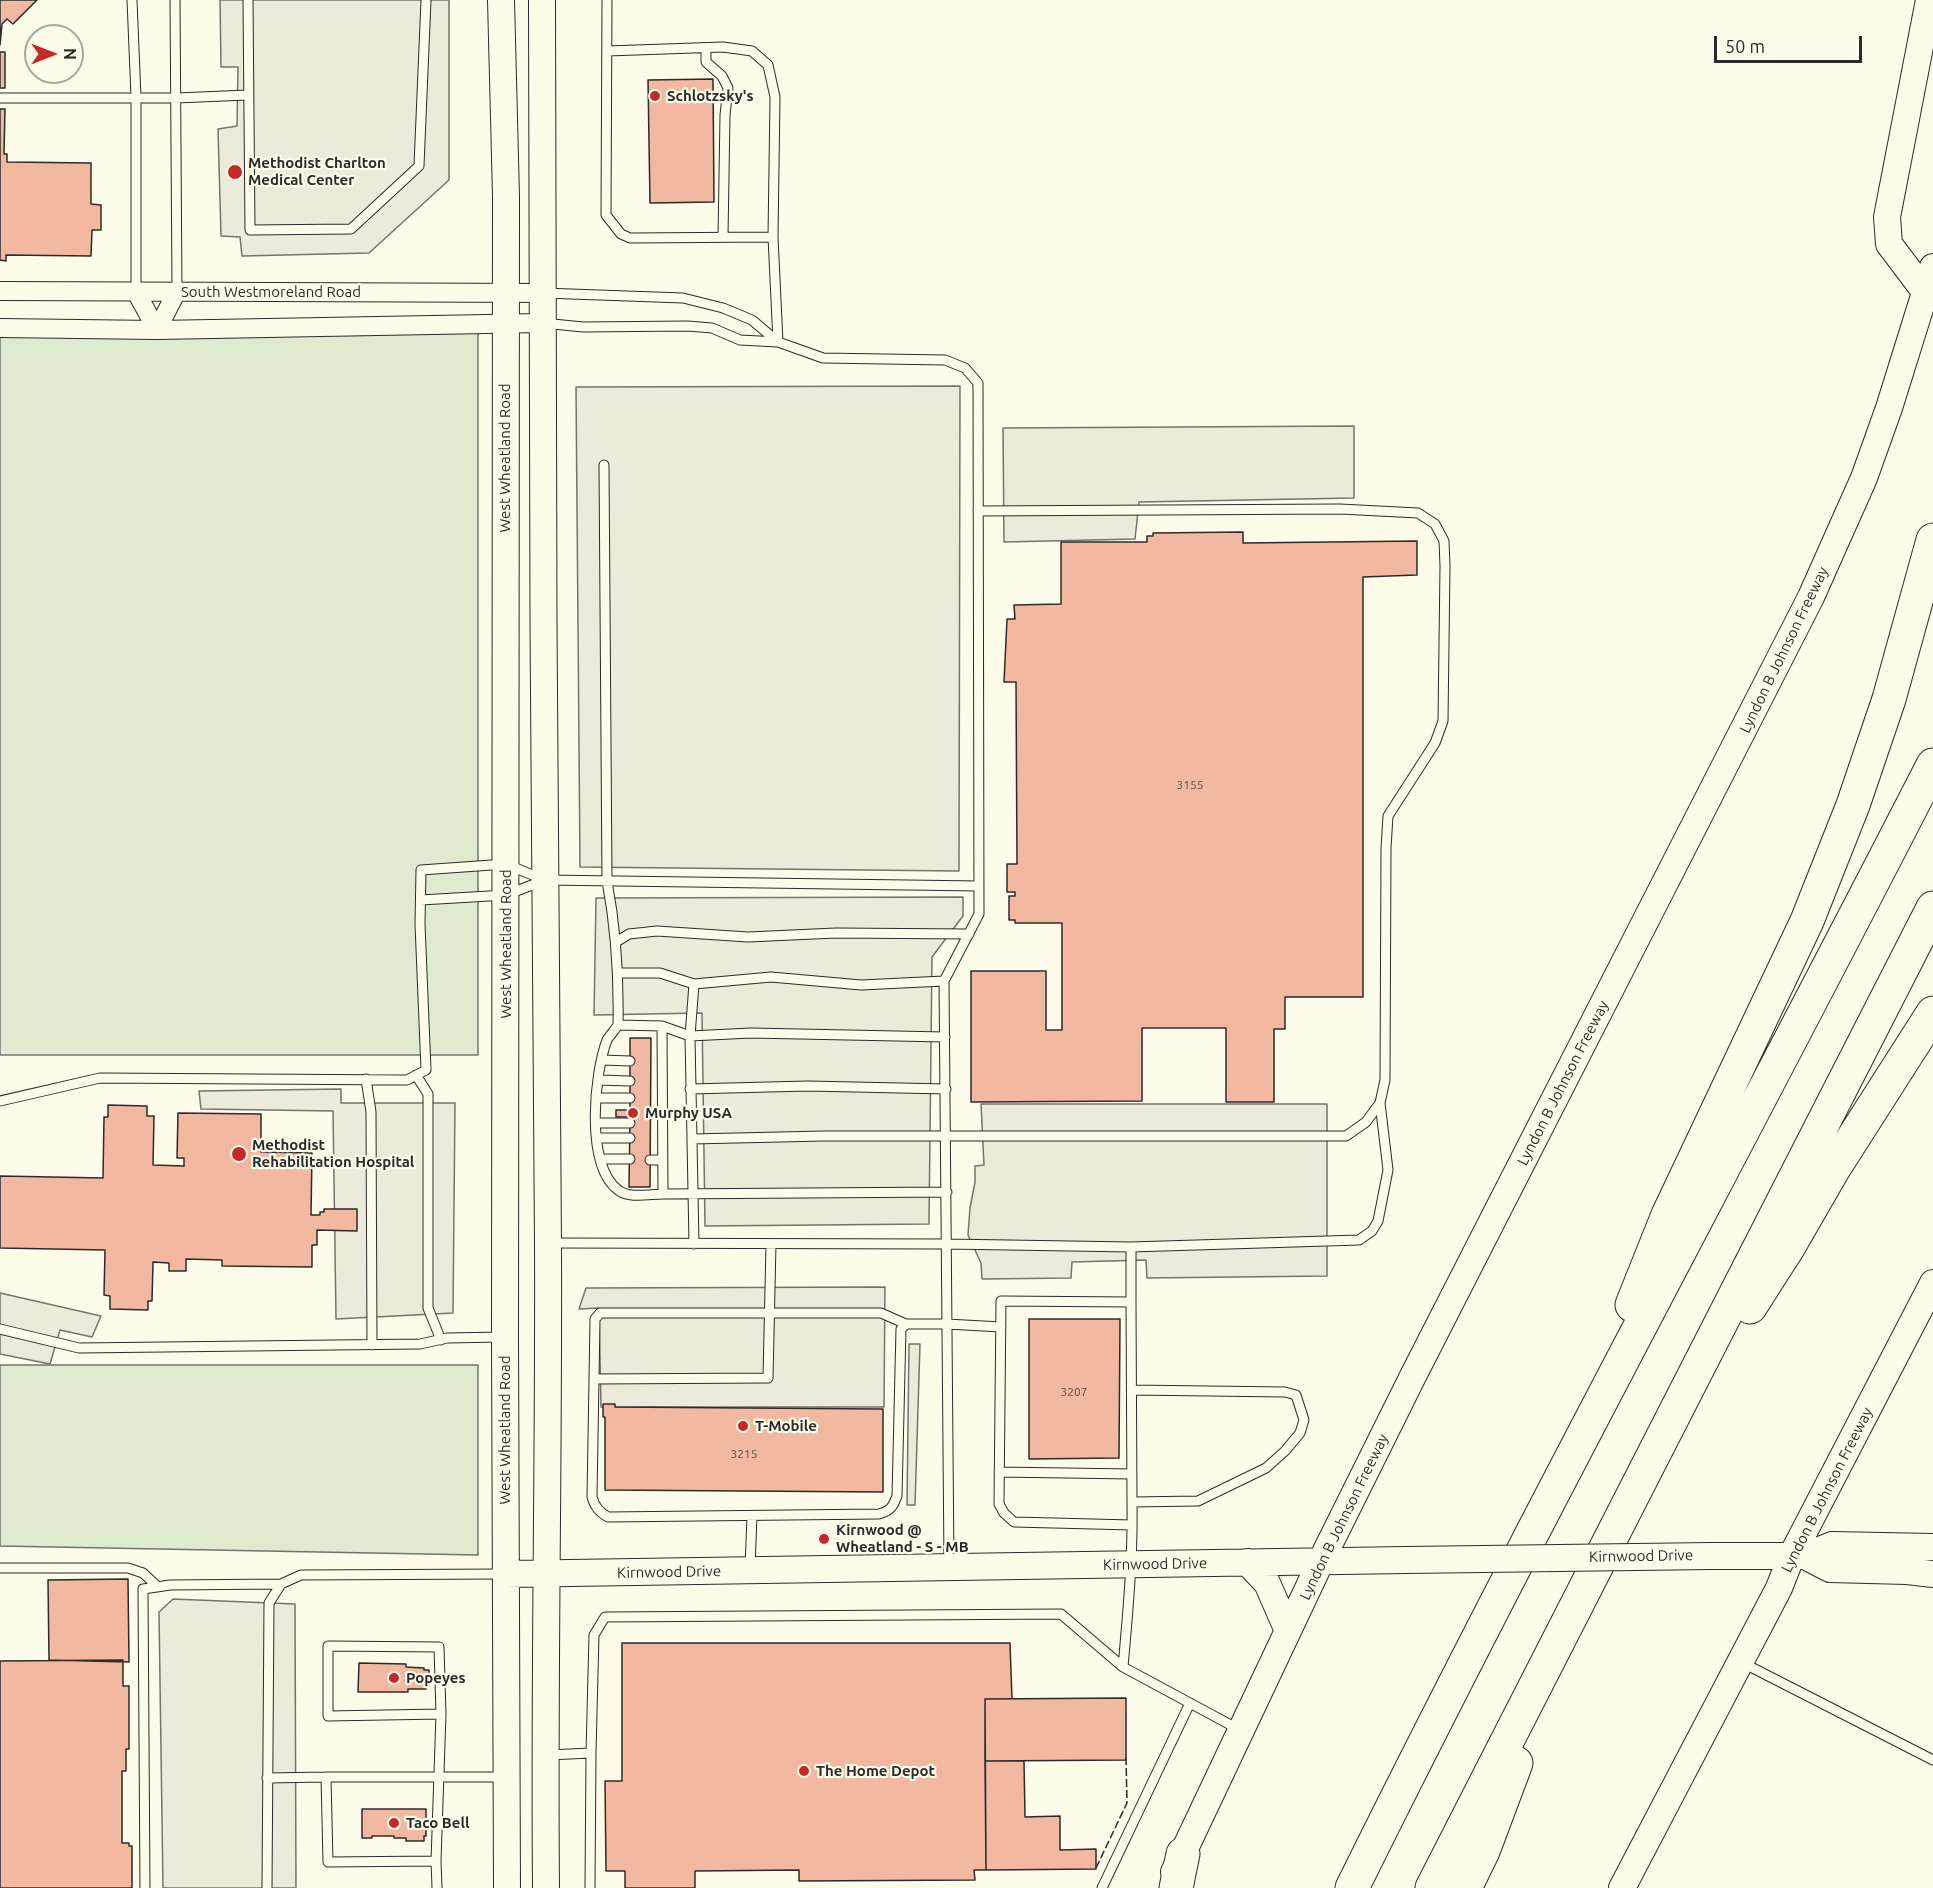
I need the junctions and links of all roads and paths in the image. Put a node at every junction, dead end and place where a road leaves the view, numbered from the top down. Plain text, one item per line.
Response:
1 (132, 0) edge
2 (175, 0) edge
3 (248, 0) edge
4 (426, 0) edge
5 (501, 0) edge
6 (542, 0) edge
7 (607, 0) edge
8 (1929, 0) edge
9 (705, 48) junction
10 (607, 51) junction
11 (248, 95) junction
12 (136, 97) junction
13 (0, 98) edge
14 (176, 98) junction
15 (723, 237) junction
16 (773, 237) junction
17 (1933, 267) edge
18 (0, 291) edge
19 (177, 291) junction
20 (136, 292) junction
21 (506, 293) junction
22 (542, 293) junction
23 (1926, 293) junction
24 (505, 323) junction
25 (542, 323) junction
26 (0, 328) edge
27 (157, 330) junction
28 (778, 342) junction
29 (604, 465) dead end
30 (978, 511) junction
31 (1933, 540) edge
32 (1933, 765) edge
33 (506, 864) junction
34 (545, 880) junction
35 (607, 881) junction
36 (979, 886) junction
37 (506, 895) junction
38 (421, 900) junction
39 (1933, 908) edge
40 (969, 934) junction
41 (616, 942) junction
42 (618, 973) junction
43 (944, 981) junction
44 (694, 984) junction
45 (1933, 1013) edge
46 (618, 1025) junction
47 (662, 1026) junction
48 (690, 1036) junction
49 (945, 1037) junction
50 (602, 1060) junction
51 (630, 1061) dead end
52 (651, 1062) dead end
53 (662, 1062) junction
54 (416, 1076) junction
55 (366, 1079) junction
56 (599, 1080) junction
57 (630, 1081) dead end
58 (650, 1082) dead end
59 (662, 1082) junction
60 (690, 1089) junction
61 (946, 1089) junction
62 (597, 1098) junction
63 (630, 1098) dead end
64 (650, 1099) dead end
65 (662, 1099) junction
66 (0, 1101) edge
67 (1380, 1103) junction
68 (597, 1123) junction
69 (630, 1123) dead end
70 (650, 1123) dead end
71 (662, 1124) junction
72 (946, 1136) junction
73 (650, 1137) dead end
74 (662, 1137) junction
75 (597, 1138) junction
76 (630, 1138) dead end
77 (692, 1139) junction
78 (600, 1159) junction
79 (630, 1159) dead end
80 (650, 1160) dead end
81 (662, 1160) junction
82 (947, 1192) junction
83 (693, 1193) junction
84 (663, 1194) junction
85 (548, 1243) junction
86 (694, 1244) junction
87 (771, 1244) junction
88 (947, 1244) junction
89 (1131, 1247) junction
90 (1933, 1283) edge
91 (1131, 1302) junction
92 (769, 1314) junction
93 (906, 1324) junction
94 (947, 1324) junction
95 (1001, 1327) junction
96 (0, 1329) edge
97 (504, 1337) junction
98 (441, 1340) junction
99 (372, 1345) junction
100 (594, 1379) junction
101 (1132, 1390) junction
102 (1648, 1464) junction
103 (1567, 1466) junction
104 (999, 1472) junction
105 (1132, 1474) junction
106 (1132, 1502) junction
107 (752, 1516) junction
108 (1132, 1525) junction
109 (1933, 1548) edge
110 (1798, 1555) junction
111 (1321, 1561) junction
112 (1247, 1563) junction
113 (1132, 1564) junction
114 (949, 1567) junction
115 (0, 1568) edge
116 (750, 1570) junction
117 (547, 1573) junction
118 (506, 1574) junction
119 (1933, 1574) edge
120 (282, 1584) junction
121 (158, 1587) junction
122 (1575, 1610) junction
123 (1288, 1631) junction
124 (1740, 1662) junction
125 (1123, 1667) junction
126 (1190, 1703) junction
127 (441, 1714) junction
128 (1242, 1731) junction
129 (591, 1753) junction
130 (545, 1755) junction
131 (1933, 1760) edge
132 (326, 1777) junction
133 (507, 1777) junction
134 (267, 1778) junction
135 (438, 1778) junction
136 (1391, 1810) junction
137 (1183, 1854) junction
138 (436, 1861) junction
139 (145, 1888) edge
140 (267, 1888) edge
141 (437, 1888) edge
142 (507, 1888) edge
143 (546, 1888) edge
144 (590, 1888) edge
145 (1102, 1888) edge
146 (1166, 1888) edge
147 (1176, 1888) edge
148 (1342, 1888) edge
149 (1352, 1888) edge
150 (1432, 1888) edge
151 (1465, 1888) edge
152 (1622, 1888) edge

1 - 12 lane
2 - 14 lane
3 - 11 lane
4 - 11 lane
5 - 21 main road, West Wheatland Road
6 - 22 main road
7 - 10 lane
8 - 23 main road
9 - 10 lane
9 - 15 lane
9 - 16 lane
10 - 15 lane
11 - 14 lane
12 - 13 lane
12 - 14 lane
12 - 20 lane
14 - 19 lane
15 - 16 lane
16 - 28 lane
17 - 23 main road, Lyndon B Johnson Freeway
18 - 20 street, South Westmoreland Road
19 - 20 street, South Westmoreland Road
19 - 21 street, South Westmoreland Road
19 - 27 street
20 - 27 street
21 - 22 street, South Westmoreland Road
21 - 24 main road, West Wheatland Road
22 - 25 main road
22 - 28 lane
23 - 111 main road, Lyndon B Johnson Freeway
24 - 25 street
24 - 27 street
24 - 33 main road, West Wheatland Road
25 - 28 lane
25 - 34 main road
26 - 27 street
28 - 30 lane
29 - 35 lane
30 - 36 lane
30 - 67 lane
31 - 103 highway
32 - 103 highway
33 - 34 lane
33 - 37 main road, West Wheatland Road
33 - 38 lane
34 - 35 lane
34 - 37 lane
34 - 85 main road
35 - 36 lane
35 - 41 lane
36 - 40 lane
37 - 38 lane
37 - 97 main road, West Wheatland Road
38 - 54 lane
39 - 102 highway
40 - 41 lane
40 - 43 lane
41 - 42 lane
42 - 44 lane
42 - 46 lane
43 - 44 lane
43 - 49 lane
44 - 48 lane
45 - 102 highway
46 - 47 lane
46 - 50 lane
47 - 48 lane
47 - 53 lane
48 - 49 lane
48 - 60 lane
49 - 61 lane
50 - 51 lane
50 - 56 lane
52 - 53 lane
53 - 59 lane
54 - 55 lane
54 - 98 lane
55 - 66 lane
55 - 99 lane
56 - 57 lane
56 - 62 lane
58 - 59 lane
59 - 65 lane
60 - 61 lane
60 - 77 lane
61 - 72 lane
62 - 63 lane
62 - 68 lane
64 - 65 lane
65 - 71 lane
67 - 72 lane
67 - 89 lane
68 - 69 lane
68 - 75 lane
70 - 71 lane
71 - 74 lane
72 - 77 lane
72 - 82 lane
73 - 74 lane
74 - 81 lane
75 - 76 lane
75 - 78 lane
77 - 83 lane
78 - 79 lane
78 - 84 lane
80 - 81 lane
81 - 84 lane
82 - 83 lane
82 - 88 lane
83 - 84 lane
83 - 86 lane
85 - 86 lane
85 - 117 main road
86 - 87 lane
87 - 88 lane
87 - 92 lane
88 - 89 lane
88 - 94 lane
89 - 91 lane
90 - 110 main road, Lyndon B Johnson Freeway
91 - 95 lane
91 - 101 lane
92 - 93 lane
92 - 100 lane
92 - 100 lane
93 - 94 lane
93 - 107 lane
94 - 95 lane
94 - 114 lane
95 - 104 lane
96 - 99 lane
97 - 98 lane
97 - 118 main road, West Wheatland Road
98 - 99 lane
100 - 107 lane
101 - 105 lane
101 - 106 lane
102 - 122 highway
103 - 136 highway
104 - 105 lane
104 - 108 lane
105 - 106 lane
106 - 108 lane
107 - 116 lane
108 - 113 lane
109 - 110 main road, Kirnwood Drive
110 - 111 main road, Kirnwood Drive, bridge
110 - 119 main road, Kirnwood Drive
110 - 124 main road, Lyndon B Johnson Freeway
111 - 112 main road, Kirnwood Drive
111 - 123 main road, Lyndon B Johnson Freeway
112 - 113 main road, Kirnwood Drive
112 - 123 main road
113 - 114 main road, Kirnwood Drive
113 - 125 lane
114 - 116 main road, Kirnwood Drive
115 - 121 lane
116 - 117 main road, Kirnwood Drive
117 - 118 main road, Kirnwood Drive
117 - 130 main road
118 - 120 lane
118 - 133 main road, West Wheatland Road
120 - 121 lane
120 - 134 lane
121 - 139 lane
122 - 150 highway
122 - 151 highway
123 - 128 main road, Lyndon B Johnson Freeway
124 - 131 lane
124 - 152 main road, Lyndon B Johnson Freeway
125 - 126 lane
125 - 129 lane
126 - 128 lane
126 - 145 lane
127 - 127 lane
127 - 135 lane
128 - 137 main road, Lyndon B Johnson Freeway
129 - 130 lane
129 - 144 lane
130 - 143 main road
132 - 134 lane
132 - 135 lane
132 - 138 lane
133 - 135 lane
133 - 142 main road, West Wheatland Road
134 - 140 lane
135 - 138 lane
136 - 148 highway
136 - 149 highway
137 - 146 main road, Lyndon B Johnson Freeway
137 - 147 highway
138 - 141 lane

